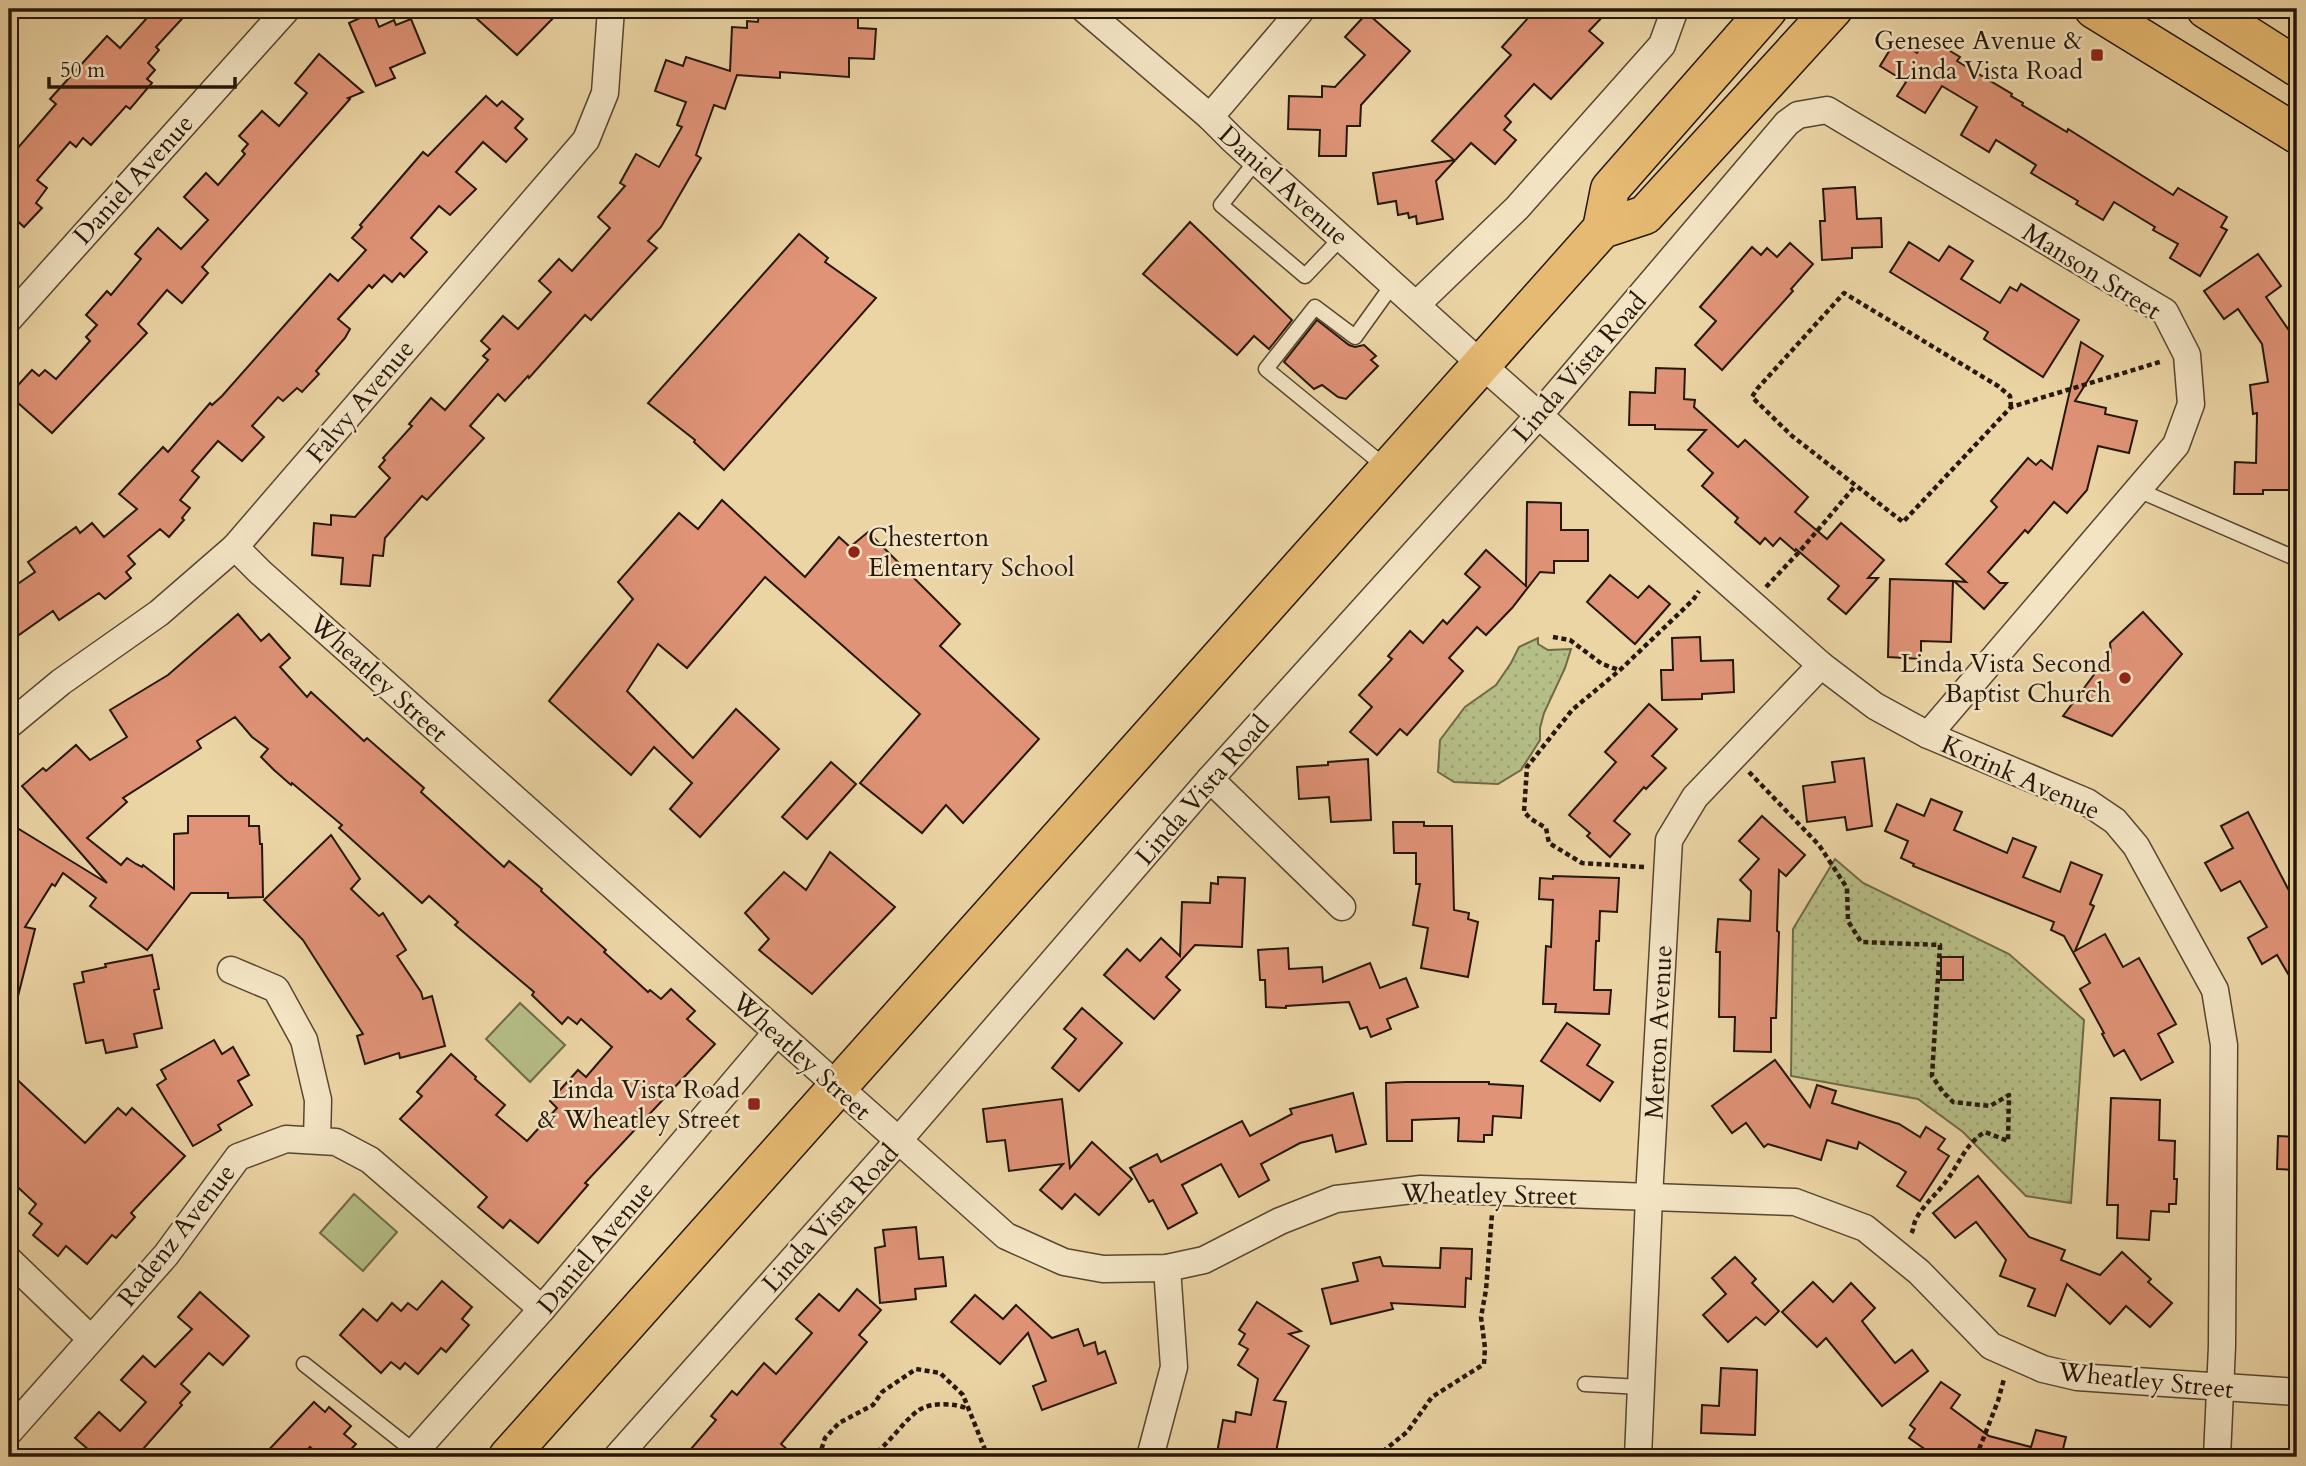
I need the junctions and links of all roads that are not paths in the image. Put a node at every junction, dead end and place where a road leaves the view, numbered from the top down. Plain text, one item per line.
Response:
1 (287, 9) edge
2 (611, 9) edge
3 (1084, 9) edge
4 (1302, 9) edge
5 (1675, 9) edge
6 (1768, 9) edge
7 (1833, 9) edge
8 (2094, 9) edge
9 (2206, 9) edge
10 (2297, 67) edge
11 (1210, 117) junction
12 (1787, 123) joint
13 (2297, 134) edge
14 (1256, 161) junction
15 (1602, 229) junction
16 (1341, 238) junction
17 (1393, 284) junction
18 (1416, 305) junction
19 (9, 319) edge
20 (1481, 364) junction
21 (1539, 415) junction
22 (1388, 469) junction
23 (2138, 490) junction
24 (236, 547) junction
25 (2297, 559) edge
26 (1821, 665) junction
27 (9, 724) edge
28 (1928, 735) junction
29 (1210, 779) junction
30 (1342, 907) dead end
31 (231, 970) dead end
32 (776, 1033) junction
33 (838, 1087) junction
34 (317, 1140) junction
35 (898, 1141) junction
36 (1649, 1197) junction
37 (9, 1260) edge
38 (1167, 1268) junction
39 (542, 1309) junction
40 (91, 1339) junction
41 (304, 1364) dead end
42 (1585, 1384) dead end
43 (1641, 1387) junction
44 (2220, 1388) junction
45 (2297, 1392) edge
46 (9, 1432) edge
47 (413, 1455) edge
48 (508, 1457) edge
49 (617, 1457) edge
50 (1150, 1457) edge
51 (1638, 1457) edge
52 (2217, 1457) edge

1 - 19 street, Daniel Avenue
2 - 24 street, Falvy Avenue
3 - 11 street, Daniel Avenue
4 - 11 street
5 - 18 street
6 - 15 main road
7 - 15 main road
8 - 13 main road
9 - 10 main road
11 - 14 street, Daniel Avenue
12 - 21 street, Linda Vista Road
12 - 23 street, Manson Street
14 - 16 street, Daniel Avenue
14 - 16 lane
15 - 20 main road
16 - 17 street, Daniel Avenue
17 - 18 street, Daniel Avenue
17 - 22 lane
18 - 20 street, Daniel Avenue
20 - 21 street, Korink Avenue
20 - 22 main road
21 - 26 street, Korink Avenue
21 - 29 street, Linda Vista Road
22 - 33 main road
23 - 25 lane
23 - 28 street, Manson Street
24 - 27 street, Falvy Avenue
24 - 32 street, Wheatley Street
26 - 28 street, Korink Avenue
26 - 36 street, Merton Avenue
28 - 44 street, Korink Avenue
29 - 30 street
29 - 35 street, Linda Vista Road
31 - 34 street
32 - 33 street, Wheatley Street
32 - 39 street, Daniel Avenue
33 - 35 street, Wheatley Street
33 - 48 main road
34 - 39 street, Radenz Avenue
34 - 40 street, Radenz Avenue
35 - 38 street, Wheatley Street
35 - 49 street, Linda Vista Road
36 - 38 street, Wheatley Street
36 - 43 street, Merton Avenue
36 - 44 street, Wheatley Street
37 - 40 street
38 - 50 street
39 - 47 street, Daniel Avenue
40 - 46 street, Radenz Avenue
41 - 47 lane
42 - 43 lane
43 - 51 street, Merton Avenue
44 - 45 street, Wheatley Street
44 - 52 street, Korink Avenue

